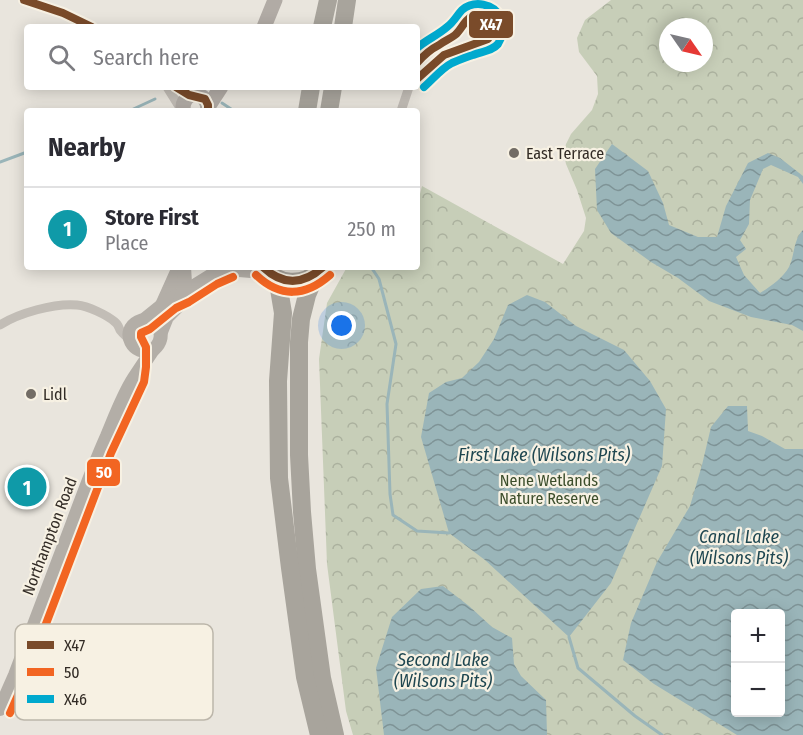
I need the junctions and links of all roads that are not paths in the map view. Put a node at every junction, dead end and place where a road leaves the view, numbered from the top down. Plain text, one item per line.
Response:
1 (24, 0) edge
2 (275, 0) edge
3 (328, 0) edge
4 (348, 0) edge
5 (86, 24) edge
6 (265, 24) edge
7 (323, 24) edge
8 (344, 24) edge
9 (464, 26) junction
10 (474, 43) junction
11 (420, 60) edge
12 (420, 76) edge
13 (169, 90) edge
14 (181, 90) edge
15 (213, 90) edge
16 (217, 90) edge
17 (310, 90) edge
18 (332, 90) edge
19 (408, 90) edge
20 (201, 102) edge
21 (180, 108) edge
22 (182, 108) edge
23 (308, 108) edge
24 (330, 108) edge
25 (402, 108) edge
26 (180, 270) edge
27 (183, 270) edge
28 (224, 270) edge
29 (244, 270) edge
30 (267, 271) edge
31 (320, 271) edge
32 (183, 293) junction
33 (162, 305) junction
34 (140, 322) junction
35 (116, 323) junction
36 (0, 325) edge
37 (160, 332) junction
38 (133, 344) junction
39 (153, 350) junction
40 (134, 378) junction
41 (30, 624) edge
42 (15, 660) edge
43 (5, 685) edge
44 (0, 709) edge
45 (319, 735) edge
46 (335, 735) edge

1 - 5 street
2 - 6 main road
3 - 7 highway
4 - 8 highway
9 - 10 street
9 - 10 street
9 - 11 street
10 - 12 street
13 - 21 street
14 - 20 street
15 - 20 main road
16 - 20 main road
17 - 23 highway
18 - 24 highway
19 - 25 street
20 - 22 main road
26 - 33 main road
27 - 32 main road
28 - 32 main road
29 - 30 main road
30 - 31 highway
30 - 45 highway
31 - 46 highway
32 - 33 main road
32 - 37 main road
33 - 34 main road
34 - 35 street
34 - 37 main road
34 - 38 main road
35 - 36 street
35 - 38 street
37 - 39 main road
38 - 39 main road
38 - 40 main road, Northampton Road
39 - 40 main road, Northampton Road
40 - 41 main road, Northampton Road
42 - 43 main road, Northampton Road
43 - 44 main road, Northampton Road

